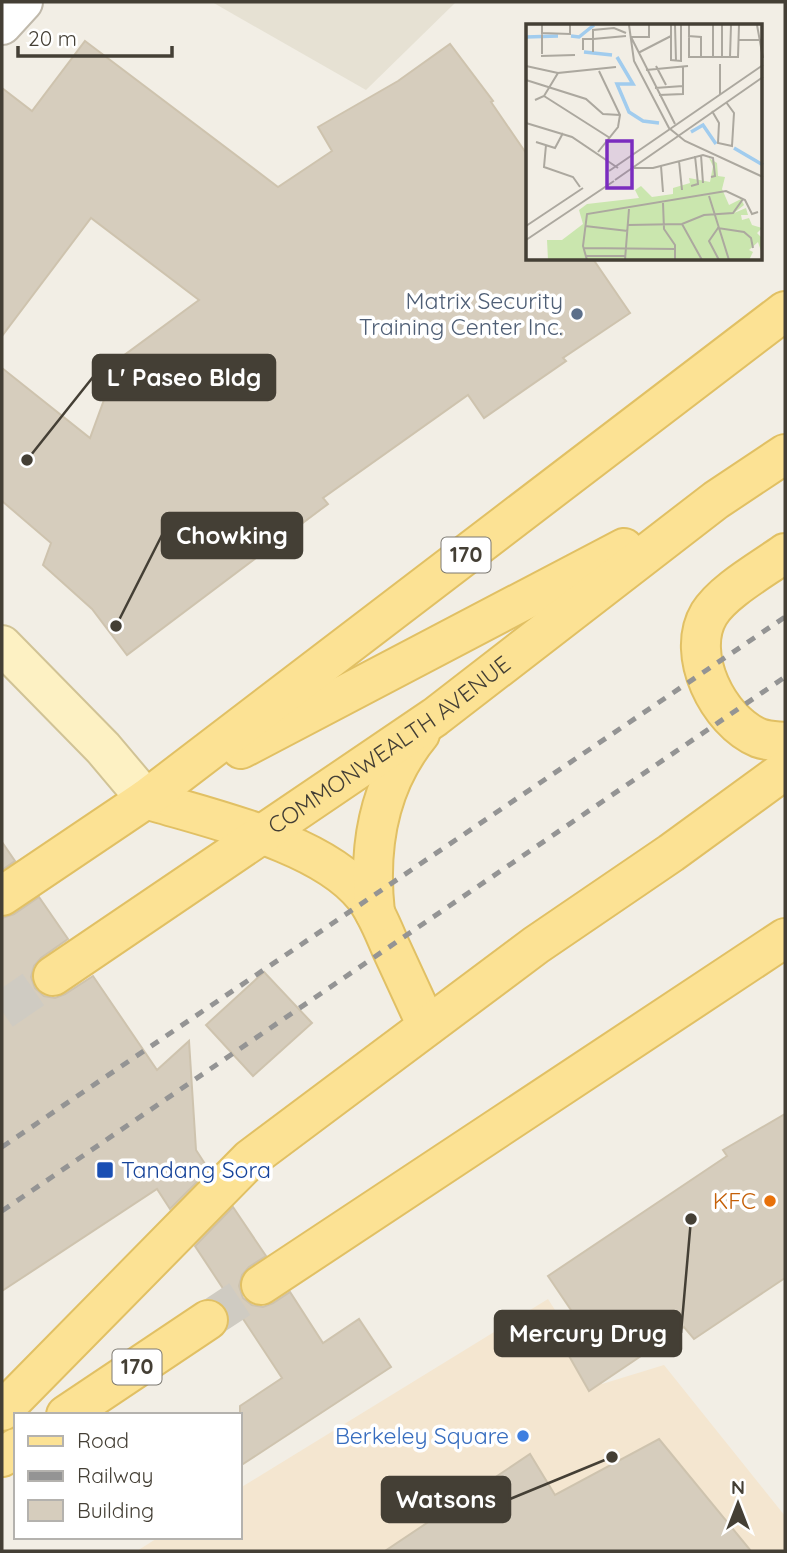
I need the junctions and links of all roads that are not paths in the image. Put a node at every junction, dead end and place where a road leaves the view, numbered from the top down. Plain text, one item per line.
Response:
1 (23, 2) edge
2 (2, 24) edge
3 (785, 311) edge
4 (785, 454) edge
5 (716, 500) junction
6 (785, 553) edge
7 (2, 645) edge
8 (435, 717) junction
9 (785, 742) edge
10 (785, 770) edge
11 (146, 799) junction
12 (246, 844) junction
13 (2, 896) edge
14 (375, 913) junction
15 (785, 938) edge
16 (53, 976) tunnel mouth
17 (427, 1026) junction
18 (261, 1285) tunnel mouth
19 (208, 1320) tunnel mouth
20 (2, 1412) edge
21 (68, 1413) edge

1 - 2 street
3 - 11 main road, COMMONWEALTH AVENUE / 170
4 - 5 main road, COMMONWEALTH AVENUE / 170
5 - 8 main road, COMMONWEALTH AVENUE / 170
5 - 11 main road, COMMONWEALTH AVENUE / 170
6 - 9 main road
7 - 11 main road
8 - 12 main road, COMMONWEALTH AVENUE / 170
8 - 14 main road
10 - 17 main road
11 - 12 main road
11 - 13 main road, COMMONWEALTH AVENUE / 170
12 - 14 main road
12 - 16 main road, COMMONWEALTH AVENUE / 170
14 - 17 main road
15 - 18 main road
17 - 20 main road
19 - 21 main road, 170

